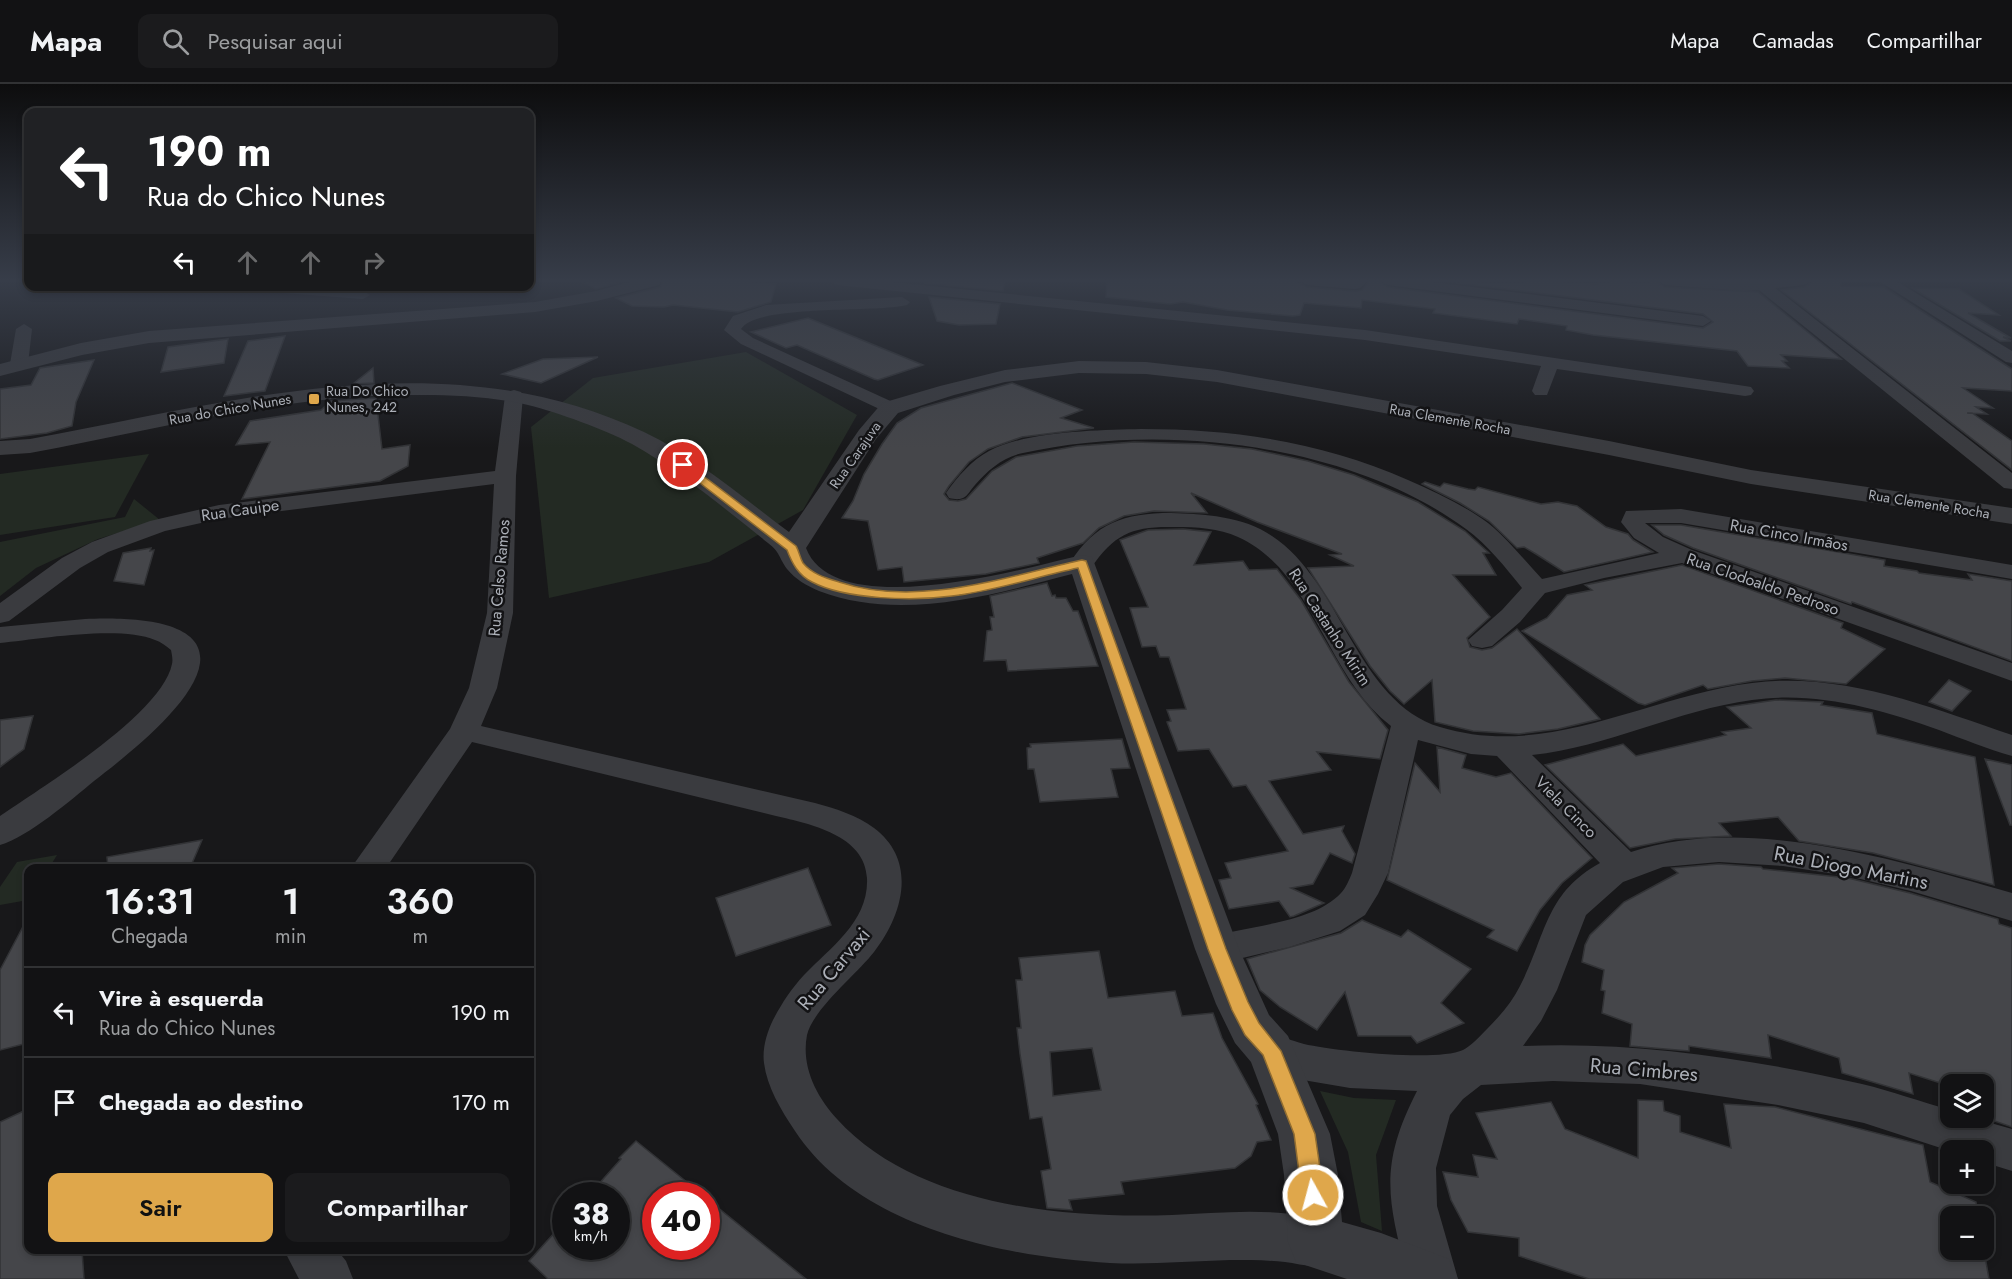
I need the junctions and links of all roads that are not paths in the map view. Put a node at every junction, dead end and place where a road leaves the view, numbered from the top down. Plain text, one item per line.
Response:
1 (23, 337) edge
2 (152, 337) edge
3 (739, 337) edge
4 (1378, 337) edge
5 (1828, 337) edge
6 (1977, 337) edge
7 (2012, 358) edge
8 (1551, 361) junction
9 (19, 364) junction
10 (0, 370) edge
11 (1745, 390) dead end
12 (1540, 391) dead end
13 (514, 396) junction
14 (890, 408) junction
15 (0, 448) edge
16 (504, 476) junction
17 (2012, 483) edge
18 (957, 492) dead end
19 (2012, 516) edge
20 (792, 548) junction
21 (1684, 555) junction
22 (1082, 564) junction
23 (2012, 573) edge
24 (1536, 588) junction
25 (0, 615) edge
26 (0, 635) edge
27 (1482, 640) dead end
28 (2012, 673) edge
29 (1407, 723) junction
30 (464, 731) junction
31 (2012, 746) edge
32 (1508, 749) junction
33 (40, 804) junction
34 (0, 809) edge
35 (0, 833) edge
36 (371, 864) edge
37 (1624, 866) junction
38 (2012, 908) edge
39 (1217, 949) junction
40 (1271, 1051) junction
41 (1472, 1067) junction
42 (2012, 1150) edge
43 (1316, 1242) junction
44 (311, 1254) edge
45 (328, 1279) edge
46 (1429, 1279) edge
47 (1433, 1279) edge

1 - 9 street
2 - 9 street
3 - 14 street, Rua Carajuva
4 - 8 street
5 - 17 street
6 - 7 street
8 - 11 street
8 - 12 street
9 - 10 street
13 - 15 street, Rua do Chico Nunes
13 - 16 street, Rua Celso Ramos
13 - 20 street, Rua do Chico Nunes
14 - 19 street, Rua Clemente Rocha
14 - 20 street, Rua Carajuva
16 - 25 street, Rua Cauipe
16 - 30 street, Rua Celso Ramos
18 - 24 street
20 - 22 street, Rua do Chico Nunes
21 - 23 street, Rua Cinco Irmãos
21 - 24 street, Rua Clodoaldo Pedroso
21 - 28 street, Rua Clodoaldo Pedroso
22 - 29 street, Rua Castanho Mirim
22 - 39 street
24 - 27 street
26 - 33 street
29 - 32 street, Rua Castanho Mirim
29 - 39 street
30 - 36 street, Rua Celso Ramos
30 - 43 street, Rua Carvaxi
31 - 32 street, Rua Castanho Mirim
32 - 37 street, Viela Cinco
33 - 34 street
33 - 35 street
37 - 38 street, Rua Diogo Martins
37 - 41 street, Rua Diogo Martins
39 - 40 street
40 - 41 street, Rua Cimbres
40 - 43 street
41 - 42 street, Rua Cimbres
41 - 47 street, Rua Diogo Martins
43 - 46 street
44 - 45 street

